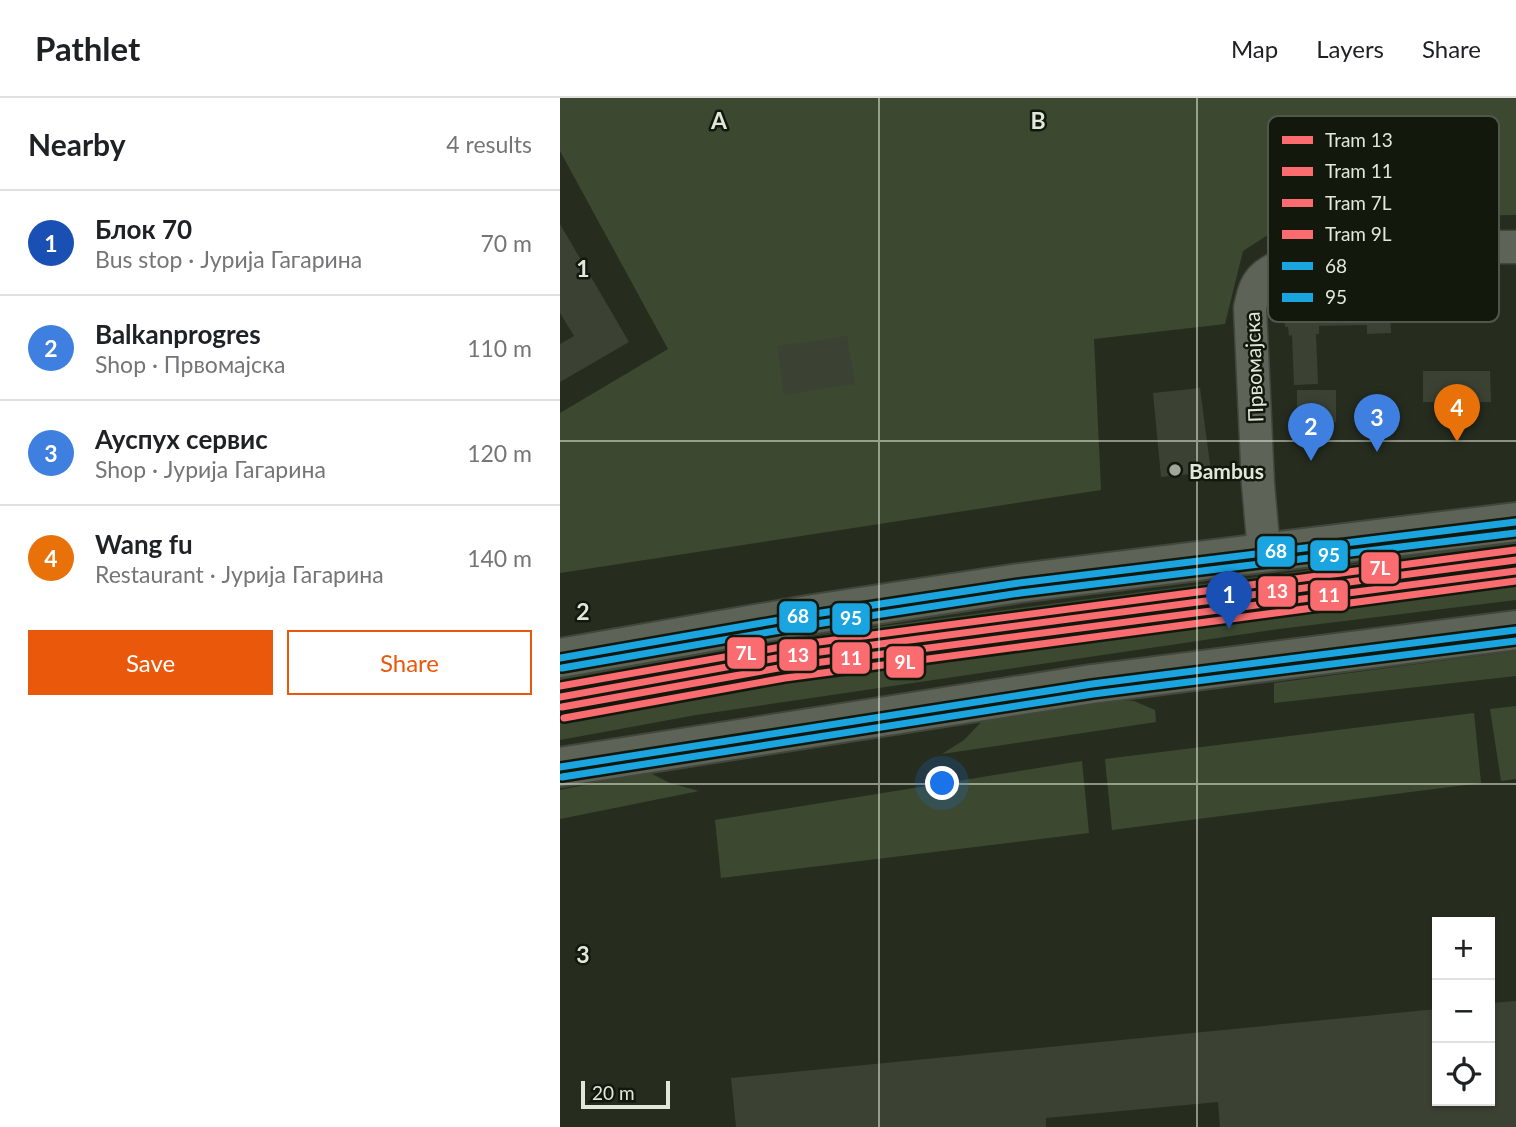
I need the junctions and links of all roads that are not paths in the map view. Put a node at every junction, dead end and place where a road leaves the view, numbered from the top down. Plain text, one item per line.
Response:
1 (1268, 272) edge
2 (1516, 522) edge
3 (1264, 551) junction
4 (1516, 630) edge
5 (560, 658) edge
6 (560, 767) edge

1 - 3 street, Првомајска
2 - 3 main road
3 - 5 main road
4 - 6 main road

